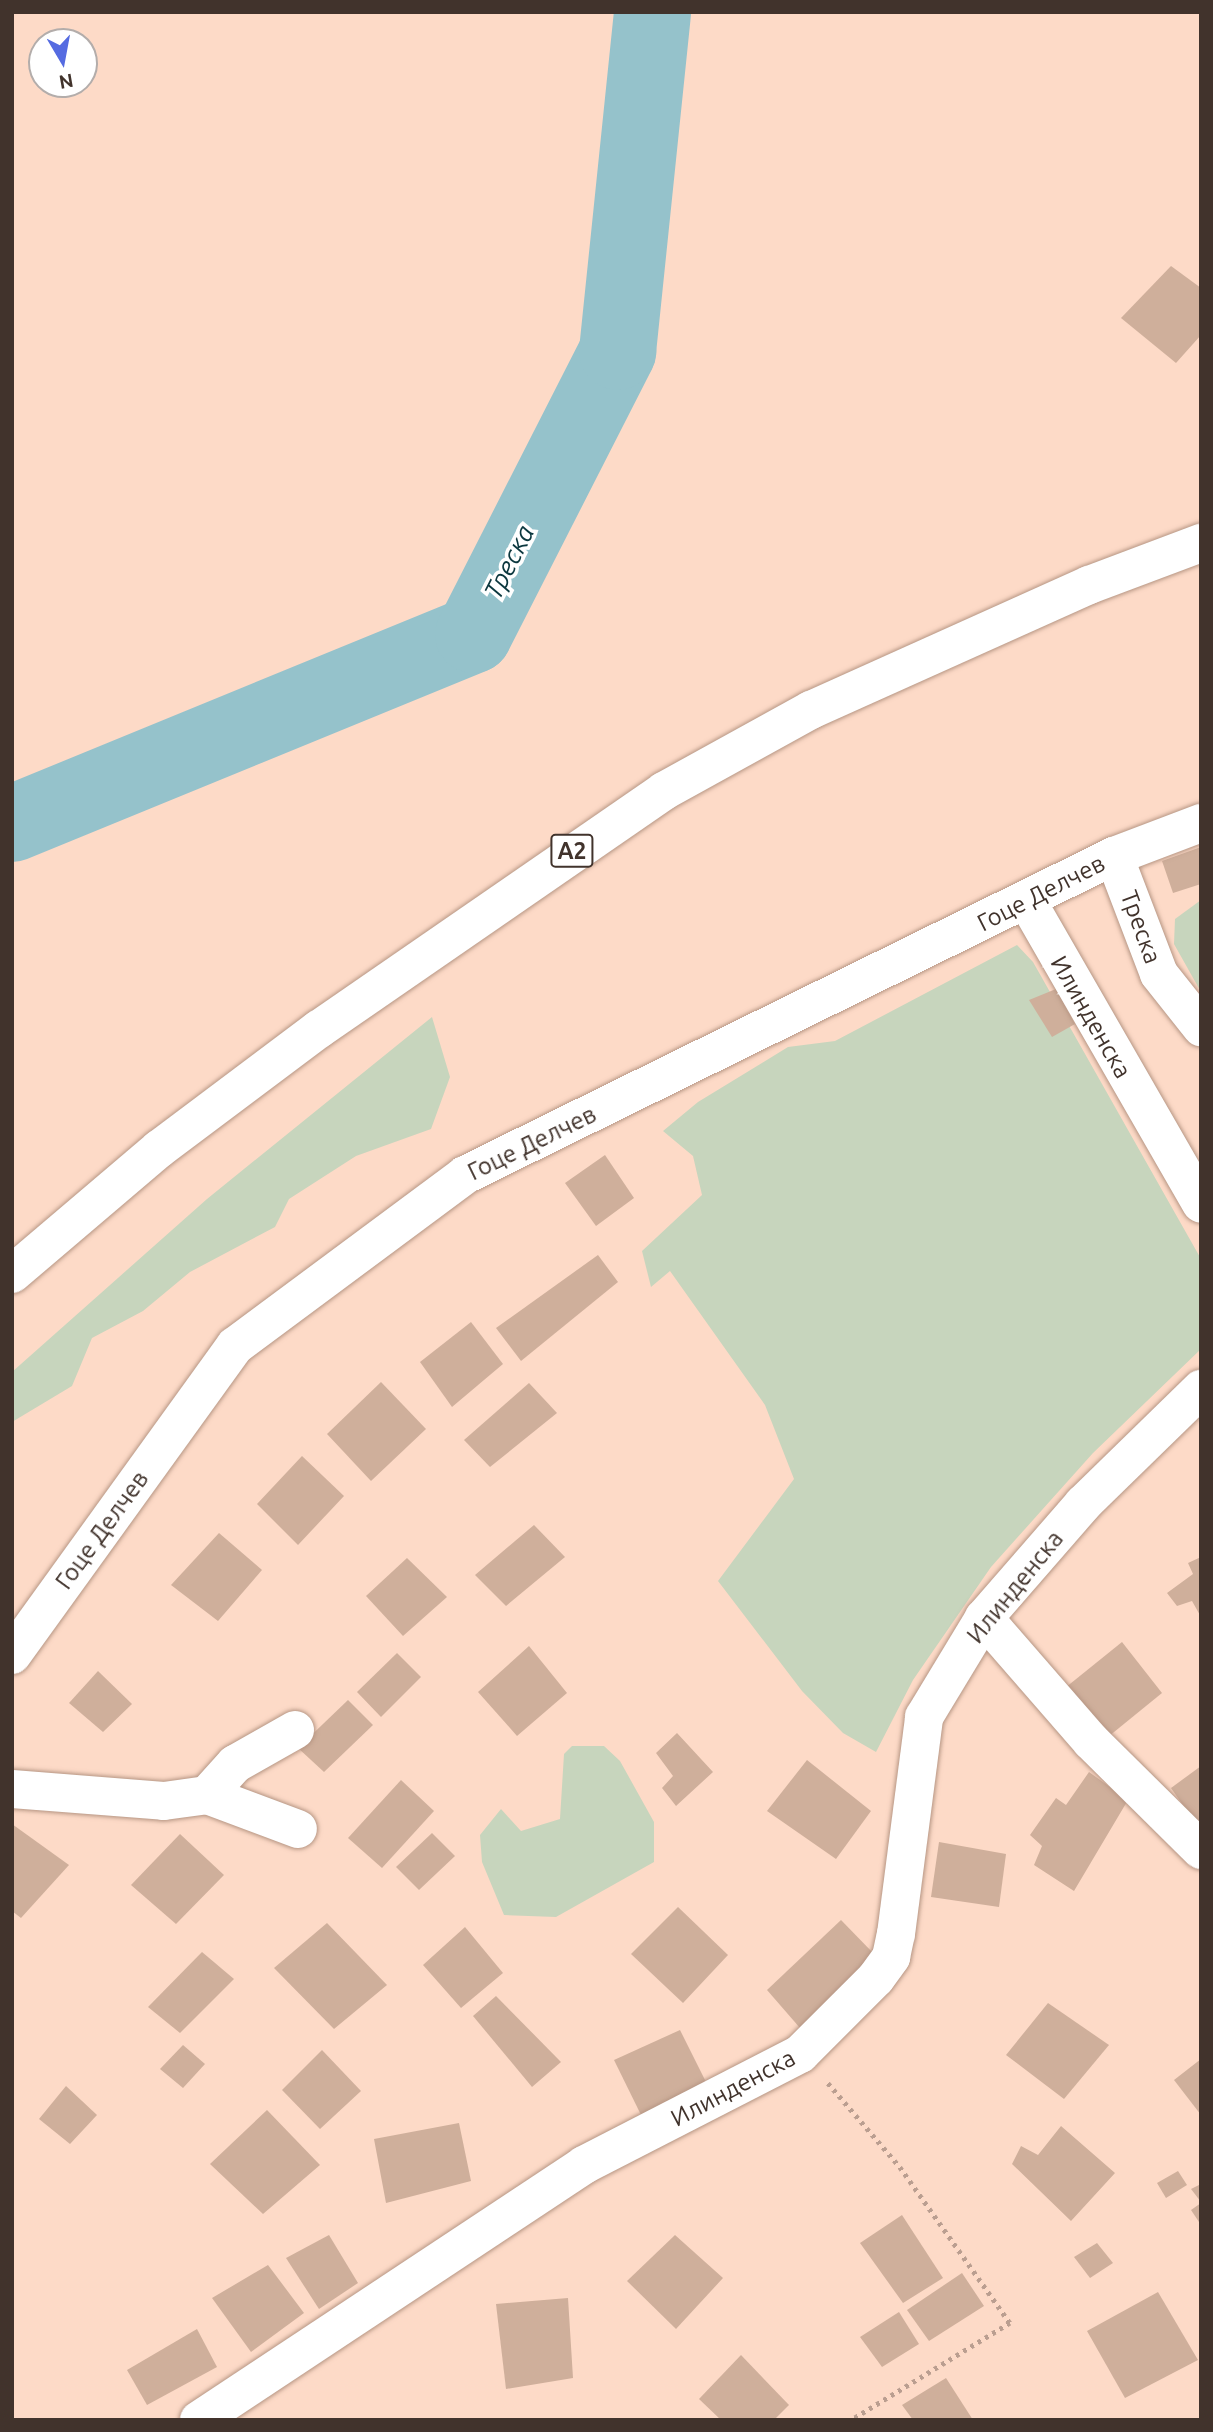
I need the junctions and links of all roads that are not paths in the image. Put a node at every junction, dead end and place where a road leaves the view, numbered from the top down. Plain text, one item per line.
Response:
1 (1201, 543) edge
2 (1201, 823) edge
3 (1114, 856) junction
4 (1027, 901) junction
5 (1201, 1027) edge
6 (1201, 1203) edge
7 (12, 1274) edge
8 (1201, 1389) edge
9 (985, 1618) junction
10 (12, 1654) edge
11 (295, 1730) dead end
12 (12, 1789) edge
13 (207, 1795) junction
14 (298, 1829) dead end
15 (1201, 1850) edge
16 (199, 2420) edge

1 - 7 street, A2
2 - 3 street, Гоце Делчев
3 - 4 street, Гоце Делчев
3 - 5 street, Треска
4 - 6 street, Илинденска
4 - 10 street, Гоце Делчев
8 - 9 street, Илинденска
9 - 15 street
9 - 16 street, Илинденска
11 - 13 street
12 - 13 street
13 - 14 street

